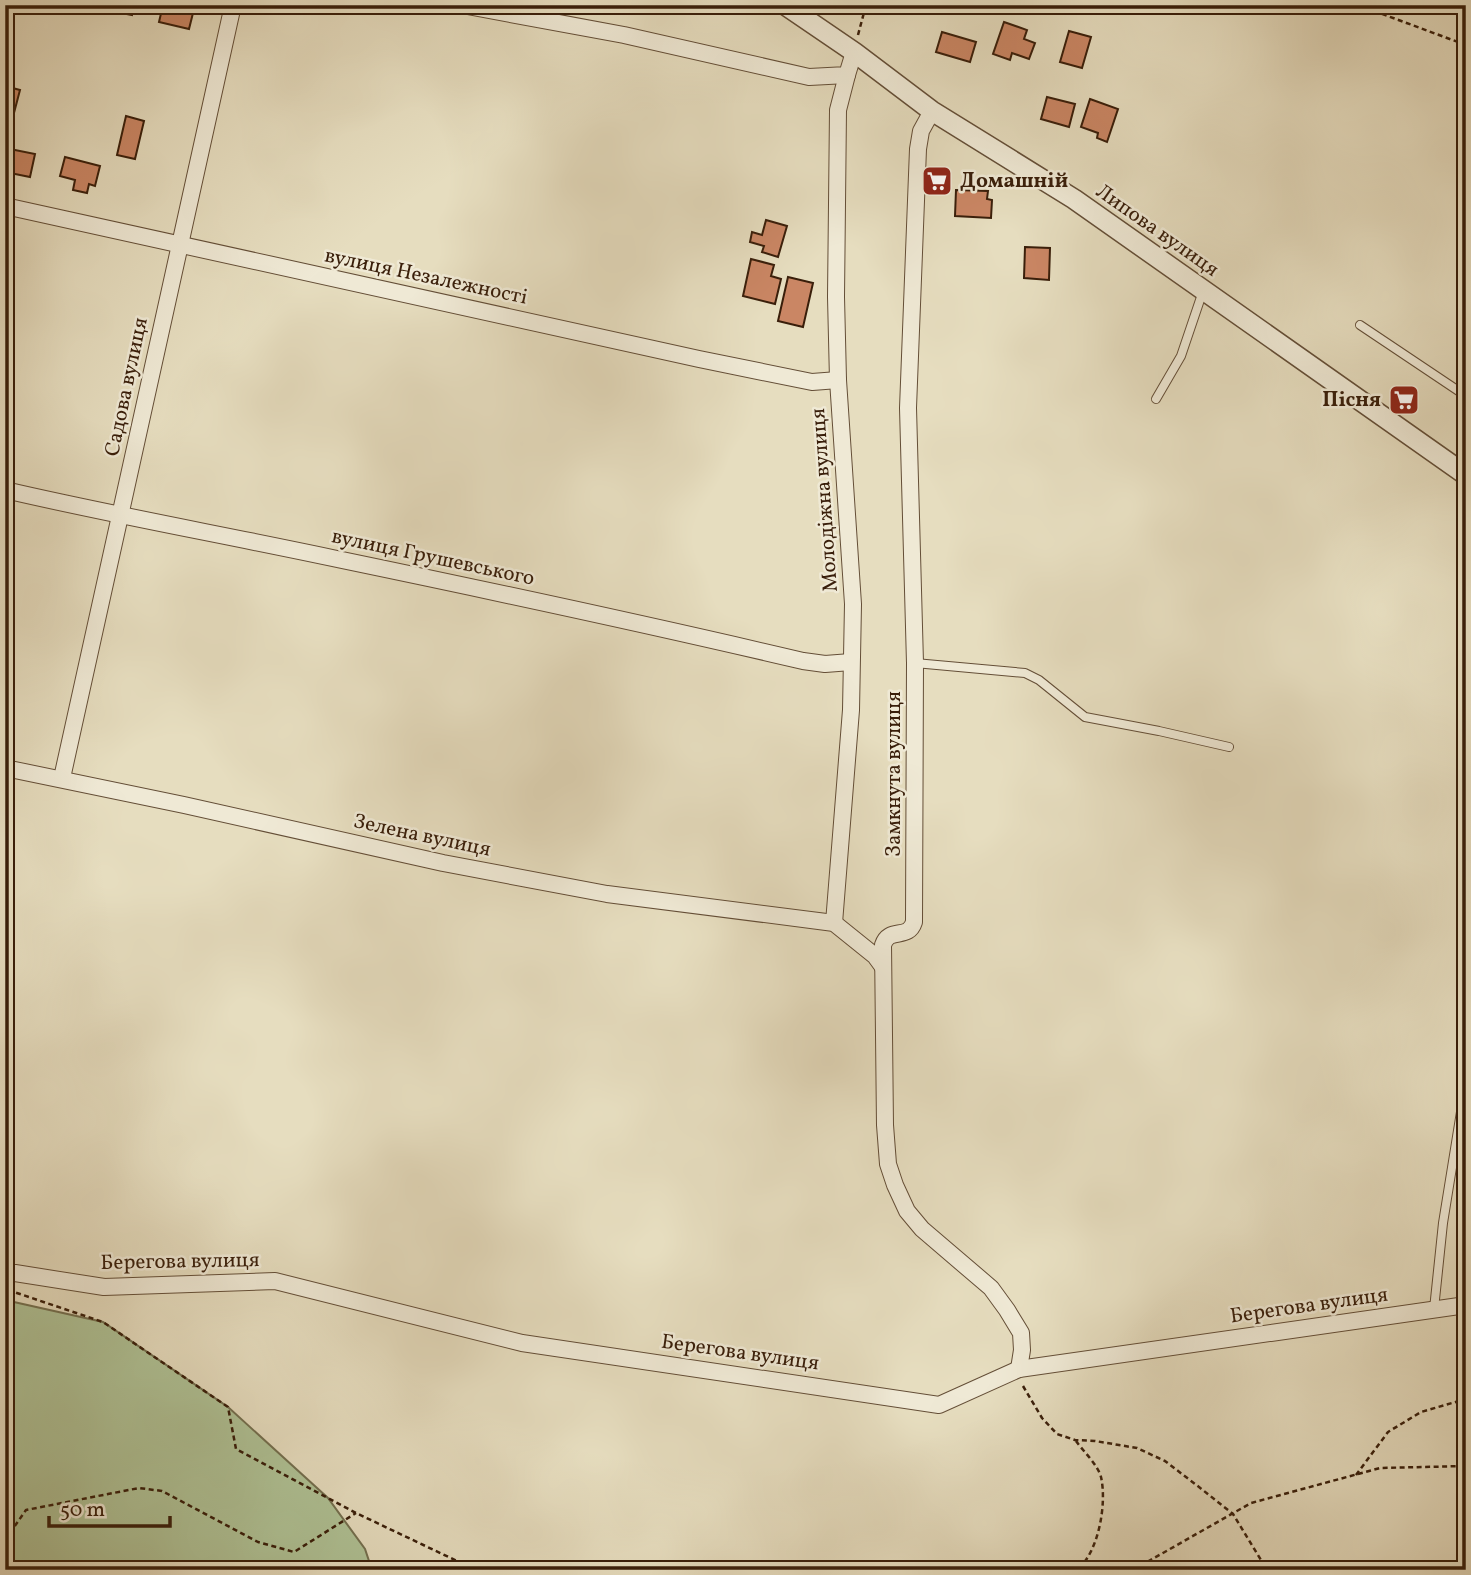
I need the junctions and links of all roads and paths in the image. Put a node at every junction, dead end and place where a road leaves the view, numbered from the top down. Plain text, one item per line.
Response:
1 (233, 5) edge
2 (462, 5) edge
3 (785, 5) edge
4 (866, 5) edge
5 (1358, 5) edge
6 (1466, 45) edge
7 (854, 52) junction
8 (847, 75) junction
9 (932, 111) junction
10 (5, 206) edge
11 (180, 245) junction
12 (1203, 291) junction
13 (1360, 325) dead end
14 (838, 380) junction
15 (1466, 396) edge
16 (1156, 399) dead end
17 (1466, 475) edge
18 (5, 490) edge
19 (120, 516) junction
20 (851, 662) junction
21 (915, 663) junction
22 (1229, 747) dead end
23 (5, 768) edge
24 (62, 778) junction
25 (834, 923) junction
26 (883, 967) junction
27 (1466, 1081) edge
28 (5, 1273) edge
29 (5, 1289) edge
30 (1466, 1305) edge
31 (1434, 1309) junction
32 (1019, 1369) junction
33 (1466, 1399) edge
34 (1075, 1440) junction
35 (1466, 1466) edge
36 (1356, 1475) junction
37 (356, 1513) junction
38 (1233, 1514) junction
39 (5, 1540) edge
40 (476, 1570) edge
41 (1077, 1570) edge
42 (1133, 1570) edge
43 (1266, 1570) edge

1 - 11 street, Садова вулиця
2 - 8 street
3 - 7 street, Липова вулиця
4 - 7 path
5 - 6 path
7 - 8 street, Молодіжна вулиця
7 - 9 street, Липова вулиця
8 - 14 street, Молодіжна вулиця
9 - 12 street, Липова вулиця
9 - 21 street, Замкнута вулиця
10 - 11 street, вулиця Незалежності
11 - 14 street, вулиця Незалежності
11 - 19 street, Садова вулиця
12 - 16 lane
12 - 17 street, Липова вулиця
13 - 15 lane
14 - 20 street, Молодіжна вулиця
18 - 19 street, вулиця Грушевського
19 - 20 street, вулиця Грушевського
19 - 24 street, Садова вулиця
20 - 25 street, Молодіжна вулиця
21 - 22 lane
21 - 26 street, Замкнута вулиця
23 - 24 street, Зелена вулиця
24 - 25 street, Зелена вулиця
25 - 26 street
26 - 32 street, Замкнута вулиця
27 - 31 lane
28 - 32 street, Берегова вулиця
29 - 37 path
30 - 31 street, Берегова вулиця
31 - 32 street, Берегова вулиця
32 - 34 path
33 - 36 path
34 - 38 path
34 - 41 path
35 - 36 path
36 - 38 path
37 - 39 path
37 - 40 path
38 - 42 path
38 - 43 path

